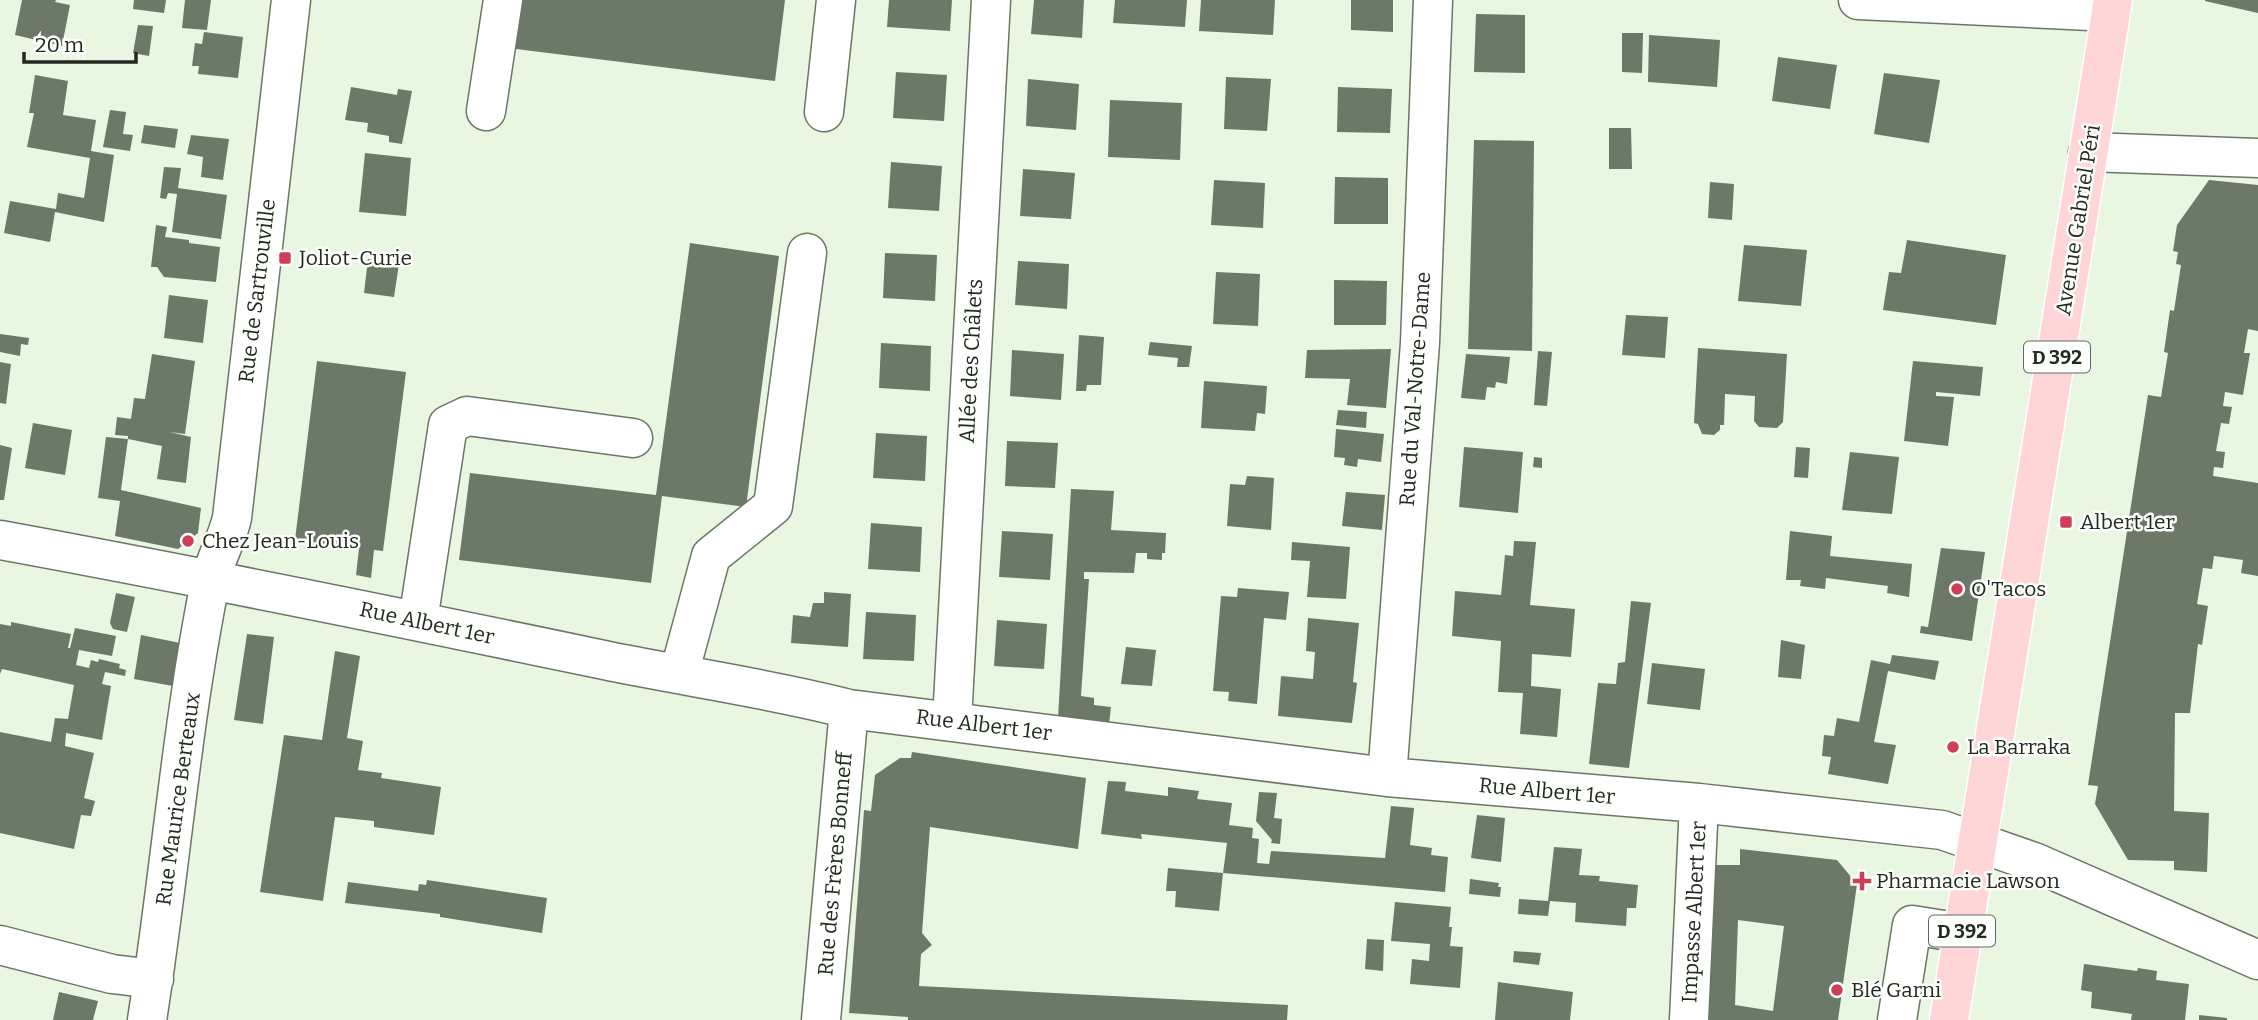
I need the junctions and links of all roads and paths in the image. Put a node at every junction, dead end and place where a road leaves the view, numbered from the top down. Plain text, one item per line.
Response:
1 (291, 0) edge
2 (503, 0) edge
3 (836, 0) edge
4 (991, 0) edge
5 (1433, 0) edge
6 (1858, 0) edge
7 (2112, 6) edge
8 (486, 111) dead end
9 (824, 112) dead end
10 (2088, 152) junction
11 (2258, 158) edge
12 (807, 253) dead end
13 (633, 438) dead end
14 (0, 540) edge
15 (211, 579) junction
16 (418, 621) junction
17 (679, 674) junction
18 (849, 709) junction
19 (951, 721) junction
20 (1387, 777) junction
21 (1699, 803) junction
22 (1978, 843) junction
23 (1962, 933) junction
24 (0, 945) edge
25 (2258, 960) edge
26 (154, 979) junction
27 (147, 1020) edge
28 (821, 1020) edge
29 (1689, 1020) edge
30 (1897, 1020) edge
31 (1949, 1020) edge

1 - 15 street, Rue de Sartrouville
2 - 8 street
3 - 9 street
4 - 19 street, Allée des Châlets
5 - 20 street, Rue du Val-Notre-Dame
6 - 7 street
7 - 10 main road, Avenue Gabriel Péri / D 392
10 - 11 street
10 - 22 main road, Avenue Gabriel Péri / D 392
12 - 17 street
13 - 16 street
14 - 15 street, Rue Albert 1er
15 - 16 street, Rue Albert 1er
15 - 26 street, Rue Maurice Berteaux
16 - 17 street, Rue Albert 1er
17 - 18 street, Rue Albert 1er
18 - 19 street, Rue Albert 1er
18 - 28 street, Rue des Frères Bonneff
19 - 20 street, Rue Albert 1er
20 - 21 street, Rue Albert 1er
21 - 22 street, Rue Albert 1er
21 - 29 street, Impasse Albert 1er
22 - 23 main road, Avenue Gabriel Péri / D 392
22 - 25 street, Rue Albert 1er
23 - 30 street
23 - 31 main road, Avenue Gabriel Péri / D 392
24 - 26 street
26 - 27 street, Rue Maurice Berteaux

